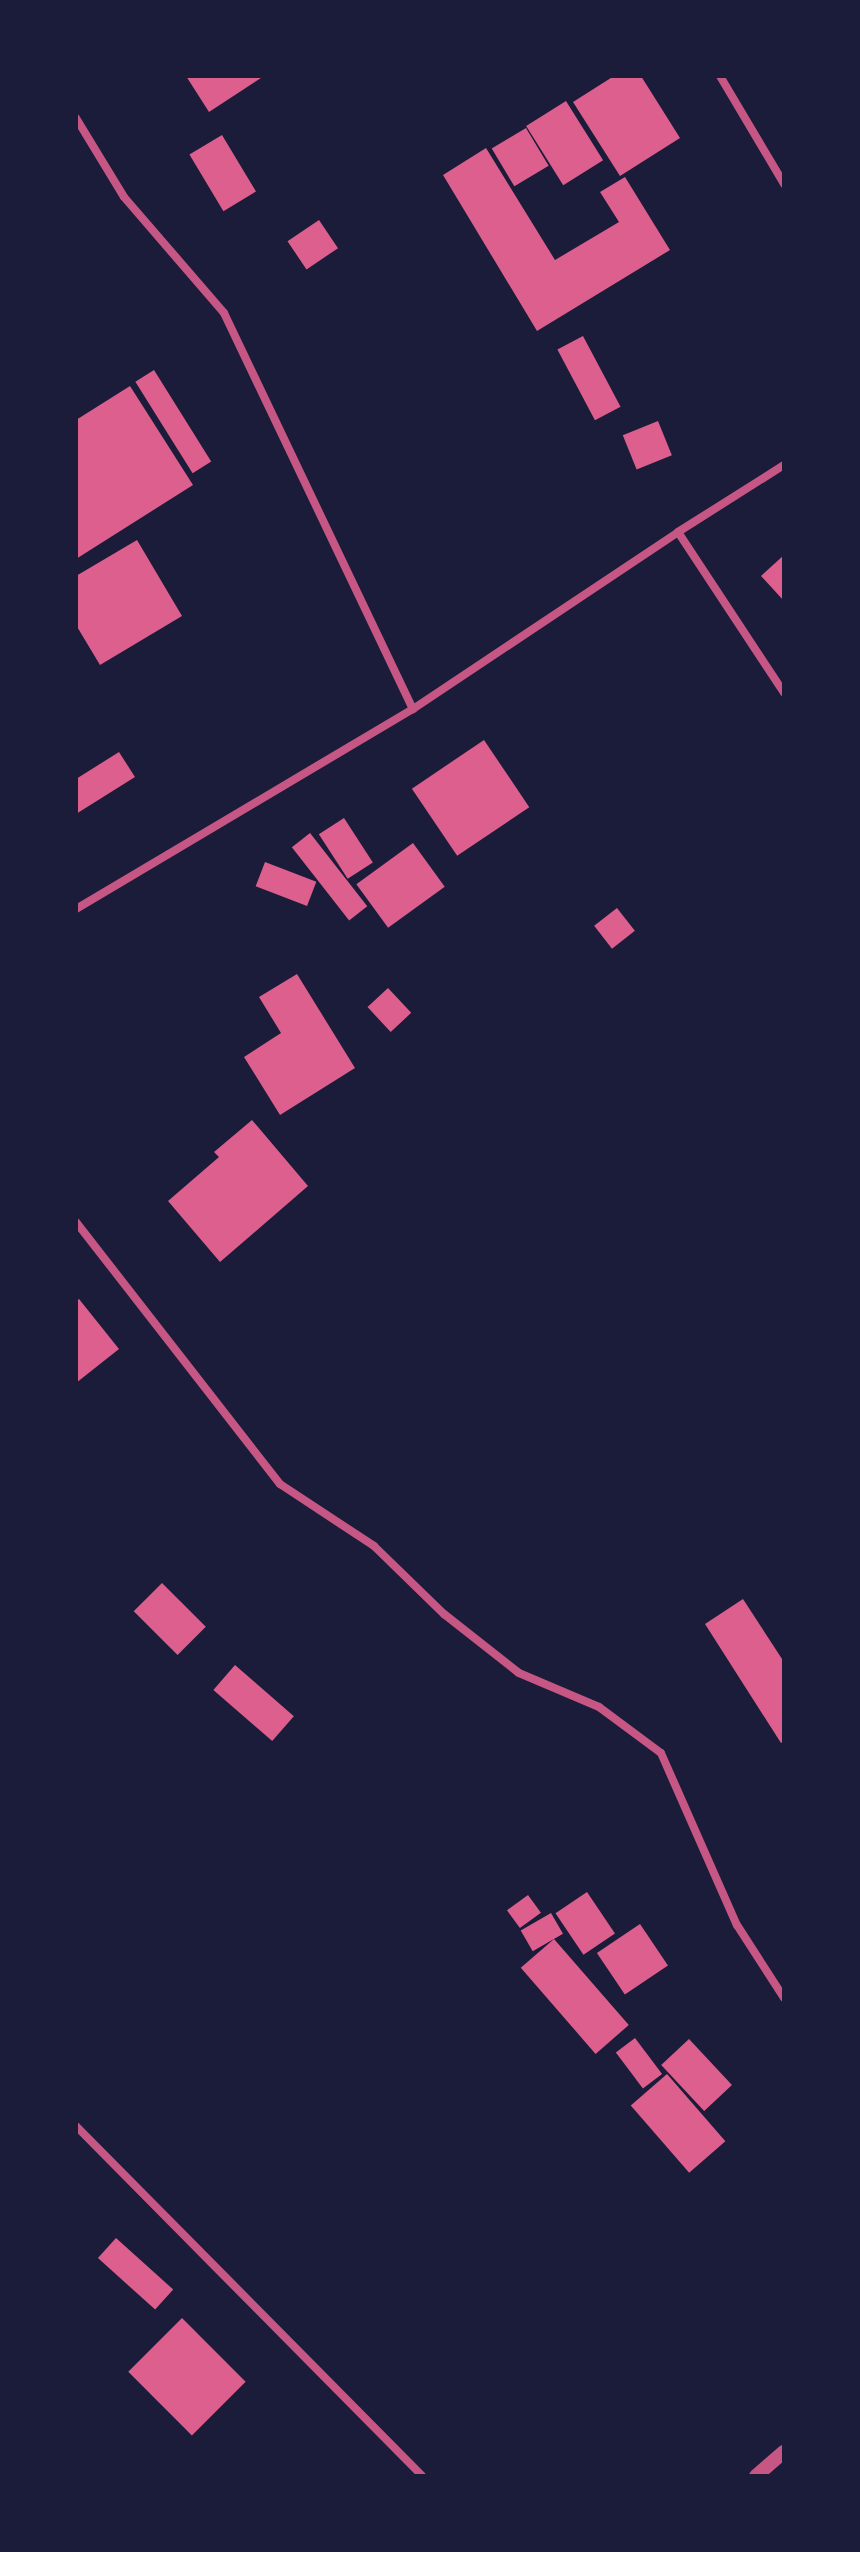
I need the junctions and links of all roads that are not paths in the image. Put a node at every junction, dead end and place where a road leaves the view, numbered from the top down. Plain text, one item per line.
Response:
1 (720, 76) edge
2 (76, 118) edge
3 (784, 184) edge
4 (784, 465) edge
5 (678, 532) junction
6 (784, 693) edge
7 (413, 709) junction
8 (76, 909) edge
9 (76, 1222) edge
10 (784, 1998) edge
11 (76, 2126) edge
12 (784, 2452) edge
13 (422, 2476) edge
14 (756, 2476) edge

1 - 3 street
2 - 7 street
4 - 5 street
5 - 6 street
5 - 7 street
7 - 8 street
9 - 10 street
11 - 13 street
12 - 14 street

